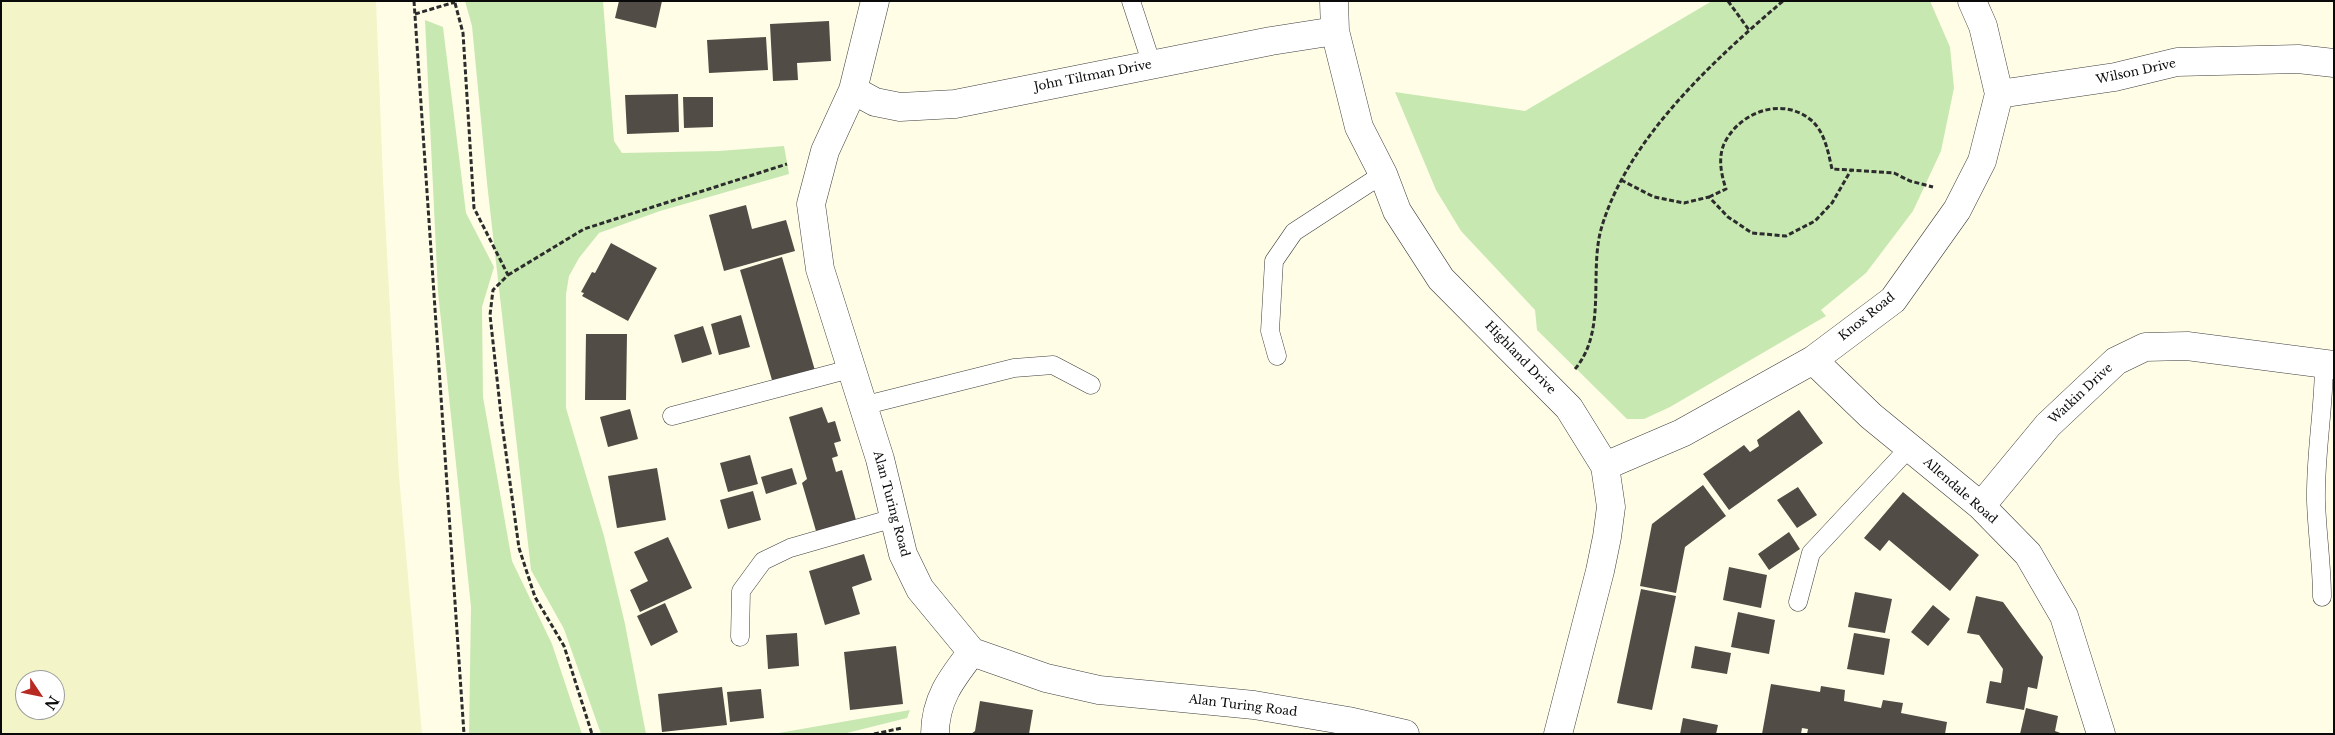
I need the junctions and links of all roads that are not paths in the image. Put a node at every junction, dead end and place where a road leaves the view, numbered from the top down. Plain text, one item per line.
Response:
1 (875, 1) edge
2 (1131, 1) edge
3 (1334, 1) edge
4 (1972, 1) edge
5 (1335, 31) junction
6 (2334, 63) edge
7 (1152, 65) junction
8 (853, 90) junction
9 (1999, 94) junction
10 (1383, 174) junction
11 (1277, 356) dead end
12 (1813, 360) junction
13 (2329, 364) edge
14 (850, 369) junction
15 (1092, 385) dead end
16 (862, 406) junction
17 (672, 416) dead end
18 (1909, 448) junction
19 (1605, 466) junction
20 (1981, 506) junction
21 (894, 518) junction
22 (2322, 597) dead end
23 (1798, 602) dead end
24 (740, 636) dead end
25 (972, 652) junction
26 (935, 734) edge
27 (1405, 734) edge
28 (1558, 734) edge
29 (2100, 734) edge

1 - 8 street, Alan Turing Road
2 - 7 lane
3 - 5 street, Highland Drive
4 - 9 street, Knox Road
5 - 7 street, John Tiltman Drive
5 - 10 street, Highland Drive
6 - 9 street, Wilson Drive
7 - 8 street, John Tiltman Drive
8 - 14 street, Alan Turing Road
9 - 12 street, Knox Road
10 - 11 lane
10 - 19 street, Highland Drive
12 - 18 street, Allendale Road
12 - 19 street, Knox Road
13 - 20 street, Watkin Drive
13 - 22 lane
14 - 16 street, Alan Turing Road
14 - 17 lane
15 - 16 lane
16 - 21 street, Alan Turing Road
18 - 20 street, Allendale Road
18 - 23 lane
19 - 28 street, Highland Drive
20 - 29 street, Allendale Road
21 - 24 lane
21 - 25 street, Alan Turing Road
25 - 26 street
25 - 27 street, Alan Turing Road

